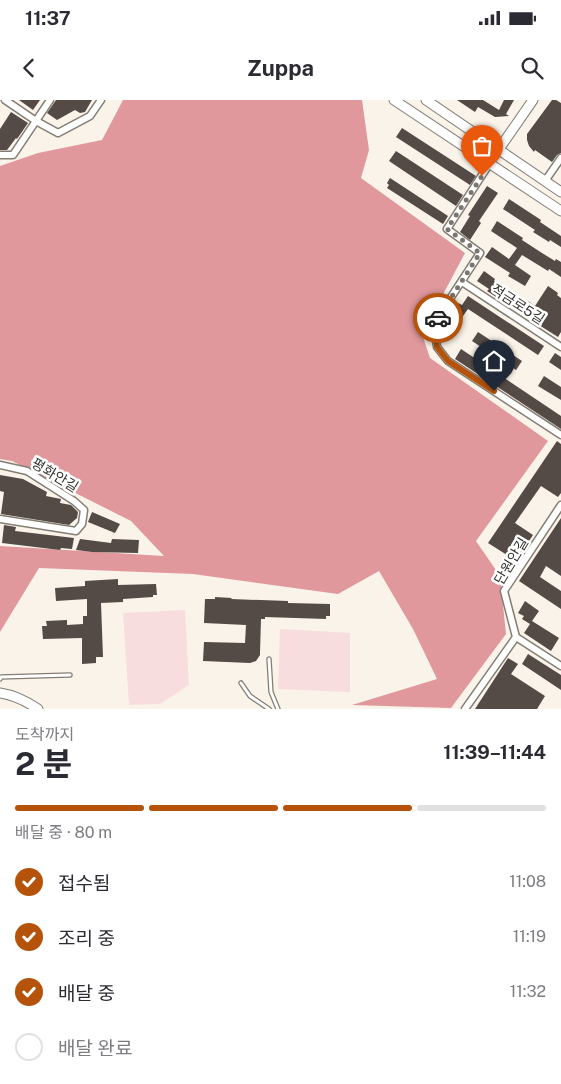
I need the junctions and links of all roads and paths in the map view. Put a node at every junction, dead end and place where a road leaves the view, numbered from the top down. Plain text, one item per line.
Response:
1 (5, 100) edge
2 (50, 100) edge
3 (101, 100) edge
4 (394, 100) edge
5 (426, 100) edge
6 (533, 100) edge
7 (36, 121) junction
8 (499, 149) junction
9 (0, 155) edge
10 (561, 158) edge
11 (490, 164) junction
12 (545, 182) junction
13 (561, 192) edge
14 (561, 211) edge
15 (462, 282) junction
16 (561, 347) edge
17 (561, 435) edge
18 (0, 465) edge
19 (561, 505) edge
20 (0, 519) edge
21 (516, 637) junction
22 (269, 659) dead end
23 (561, 666) edge
24 (70, 675) dead end
25 (0, 679) edge
26 (241, 684) dead end
27 (0, 693) edge
28 (38, 709) edge
29 (268, 709) edge
30 (278, 709) edge
31 (465, 709) edge

1 - 7 street
2 - 7 street
3 - 7 street
4 - 11 main road
5 - 8 main road
6 - 8 main road
7 - 9 street
8 - 11 street
8 - 12 main road
10 - 12 street
11 - 14 main road
11 - 15 street
12 - 13 main road
15 - 16 street, 적금로5길
15 - 17 street
18 - 20 street, 평화안길
19 - 21 street, 단원안길
21 - 23 street
21 - 31 street
22 - 30 lane
24 - 25 lane
26 - 29 lane
27 - 28 main road

